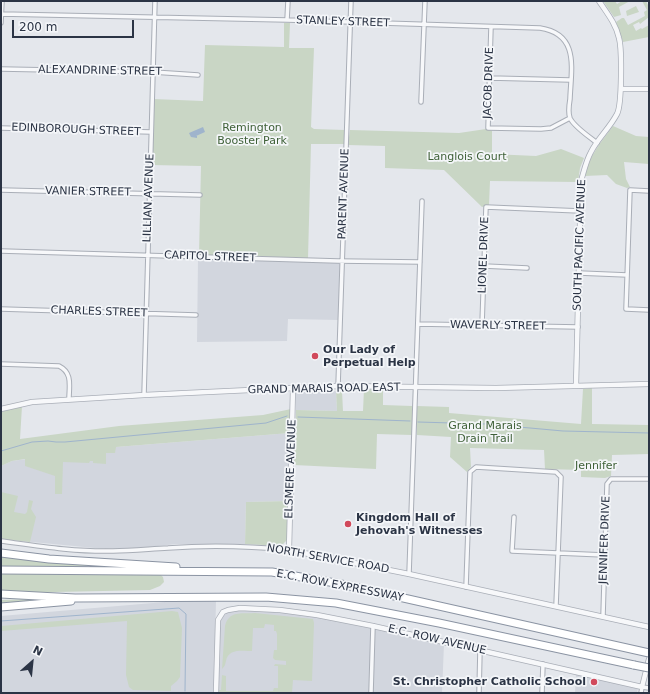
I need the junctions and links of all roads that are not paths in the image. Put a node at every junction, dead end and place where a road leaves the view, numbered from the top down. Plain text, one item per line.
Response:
1 (2, 1) edge
2 (154, 1) edge
3 (288, 1) edge
4 (351, 1) edge
5 (425, 1) edge
6 (599, 1) edge
7 (1, 14) edge
8 (154, 17) junction
9 (287, 20) junction
10 (350, 22) junction
11 (1, 23) edge
12 (424, 24) junction
13 (491, 27) junction
14 (1, 69) edge
15 (152, 72) junction
16 (198, 75) dead end
17 (490, 78) junction
18 (570, 80) junction
19 (621, 89) junction
20 (649, 89) edge
21 (422, 102) dead end
22 (570, 118) junction
23 (1, 128) edge
24 (151, 132) junction
25 (598, 142) junction
26 (1, 190) edge
27 (649, 191) edge
28 (149, 194) junction
29 (200, 195) dead end
30 (422, 201) dead end
31 (580, 211) junction
32 (1, 251) edge
33 (147, 256) junction
34 (342, 260) junction
35 (420, 262) junction
36 (484, 266) junction
37 (528, 268) dead end
38 (579, 273) junction
39 (627, 275) junction
40 (1, 309) edge
41 (649, 310) edge
42 (146, 313) junction
43 (196, 315) dead end
44 (418, 324) junction
45 (482, 325) junction
46 (578, 327) junction
47 (1, 364) edge
48 (649, 384) edge
49 (338, 386) junction
50 (576, 386) junction
51 (293, 388) junction
52 (416, 388) junction
53 (144, 395) junction
54 (69, 400) junction
55 (1, 409) edge
56 (649, 479) edge
57 (514, 517) dead end
58 (1, 541) edge
59 (289, 550) junction
60 (1, 553) edge
61 (558, 553) junction
62 (604, 555) junction
63 (1, 570) edge
64 (272, 572) junction
65 (409, 574) junction
66 (466, 587) junction
67 (1, 594) edge
68 (127, 597) junction
69 (556, 606) junction
70 (1, 607) edge
71 (603, 616) junction
72 (373, 626) junction
73 (649, 627) edge
74 (480, 650) junction
75 (649, 653) edge
76 (649, 659) edge
77 (543, 664) junction
78 (649, 668) edge
79 (642, 687) junction
80 (649, 688) edge
81 (216, 693) edge
82 (371, 693) edge
83 (478, 693) edge
84 (542, 693) edge
85 (641, 693) edge

1 - 7 street
2 - 8 street, LILLIAN AVENUE
3 - 9 street
4 - 10 street, PARENT AVENUE
5 - 12 street
6 - 19 street, SOUTH PACIFIC AVENUE
7 - 8 street, STANLEY STREET
7 - 11 street
8 - 9 street, STANLEY STREET
8 - 15 street, LILLIAN AVENUE
9 - 10 street, STANLEY STREET
10 - 12 street, STANLEY STREET
10 - 34 street, PARENT AVENUE
12 - 13 street, STANLEY STREET
12 - 21 street
13 - 17 street, JACOB DRIVE
13 - 18 street, STANLEY STREET
14 - 15 street, ALEXANDRINE STREET
15 - 16 street, ALEXANDRINE STREET
15 - 24 street, LILLIAN AVENUE
17 - 18 street
17 - 22 street, JACOB DRIVE
18 - 22 street, STANLEY STREET
19 - 20 street
19 - 25 street, SOUTH PACIFIC AVENUE
22 - 25 street
23 - 24 street, EDINBOROUGH STREET
24 - 28 street, LILLIAN AVENUE
25 - 31 street, SOUTH PACIFIC AVENUE
26 - 28 street, VANIER STREET
27 - 39 street
28 - 29 street, VANIER STREET
28 - 33 street, LILLIAN AVENUE
30 - 35 street
31 - 36 street, LIONEL DRIVE
31 - 38 street, SOUTH PACIFIC AVENUE
32 - 33 street, CAPITOL STREET
33 - 34 street, CAPITOL STREET
33 - 42 street, LILLIAN AVENUE
34 - 35 street, CAPITOL STREET
34 - 49 street, PARENT AVENUE
35 - 44 street
36 - 37 street
36 - 45 street, LIONEL DRIVE
38 - 39 street
38 - 46 street, SOUTH PACIFIC AVENUE
39 - 41 street
40 - 42 street, CHARLES STREET
42 - 43 street, CHARLES STREET
42 - 53 street, LILLIAN AVENUE
44 - 45 street, WAVERLY STREET
44 - 52 street
45 - 46 street, WAVERLY STREET
46 - 50 street, SOUTH PACIFIC AVENUE
47 - 54 street
48 - 50 street, GRAND MARAIS ROAD EAST
49 - 51 street, GRAND MARAIS ROAD EAST
49 - 52 street, GRAND MARAIS ROAD EAST
50 - 52 street, GRAND MARAIS ROAD EAST
51 - 53 street, GRAND MARAIS ROAD EAST
51 - 59 street, ELSMERE AVENUE
52 - 65 street
53 - 54 street, GRAND MARAIS ROAD EAST
54 - 55 street, GRAND MARAIS ROAD EAST
56 - 62 street, JENNIFER DRIVE
57 - 61 street
58 - 59 street, NORTH SERVICE ROAD
59 - 65 street, NORTH SERVICE ROAD
60 - 64 highway
61 - 62 street
61 - 66 street
61 - 69 street
62 - 71 street, JENNIFER DRIVE
63 - 64 highway, E.C. ROW EXPRESSWAY
64 - 75 highway, E.C. ROW EXPRESSWAY
65 - 66 street, NORTH SERVICE ROAD
66 - 69 street, NORTH SERVICE ROAD
67 - 68 highway, E.C. ROW EXPRESSWAY
68 - 70 highway
68 - 78 highway, E.C. ROW EXPRESSWAY, bridge
69 - 71 street, NORTH SERVICE ROAD
71 - 73 street, NORTH SERVICE ROAD
72 - 74 street, E.C. ROW AVENUE
72 - 81 street, E.C. ROW AVENUE
72 - 82 street
74 - 77 street, E.C. ROW AVENUE
74 - 83 street
76 - 79 street
77 - 79 street, E.C. ROW AVENUE
77 - 84 street
79 - 80 street, E.C. ROW AVENUE
79 - 85 street

